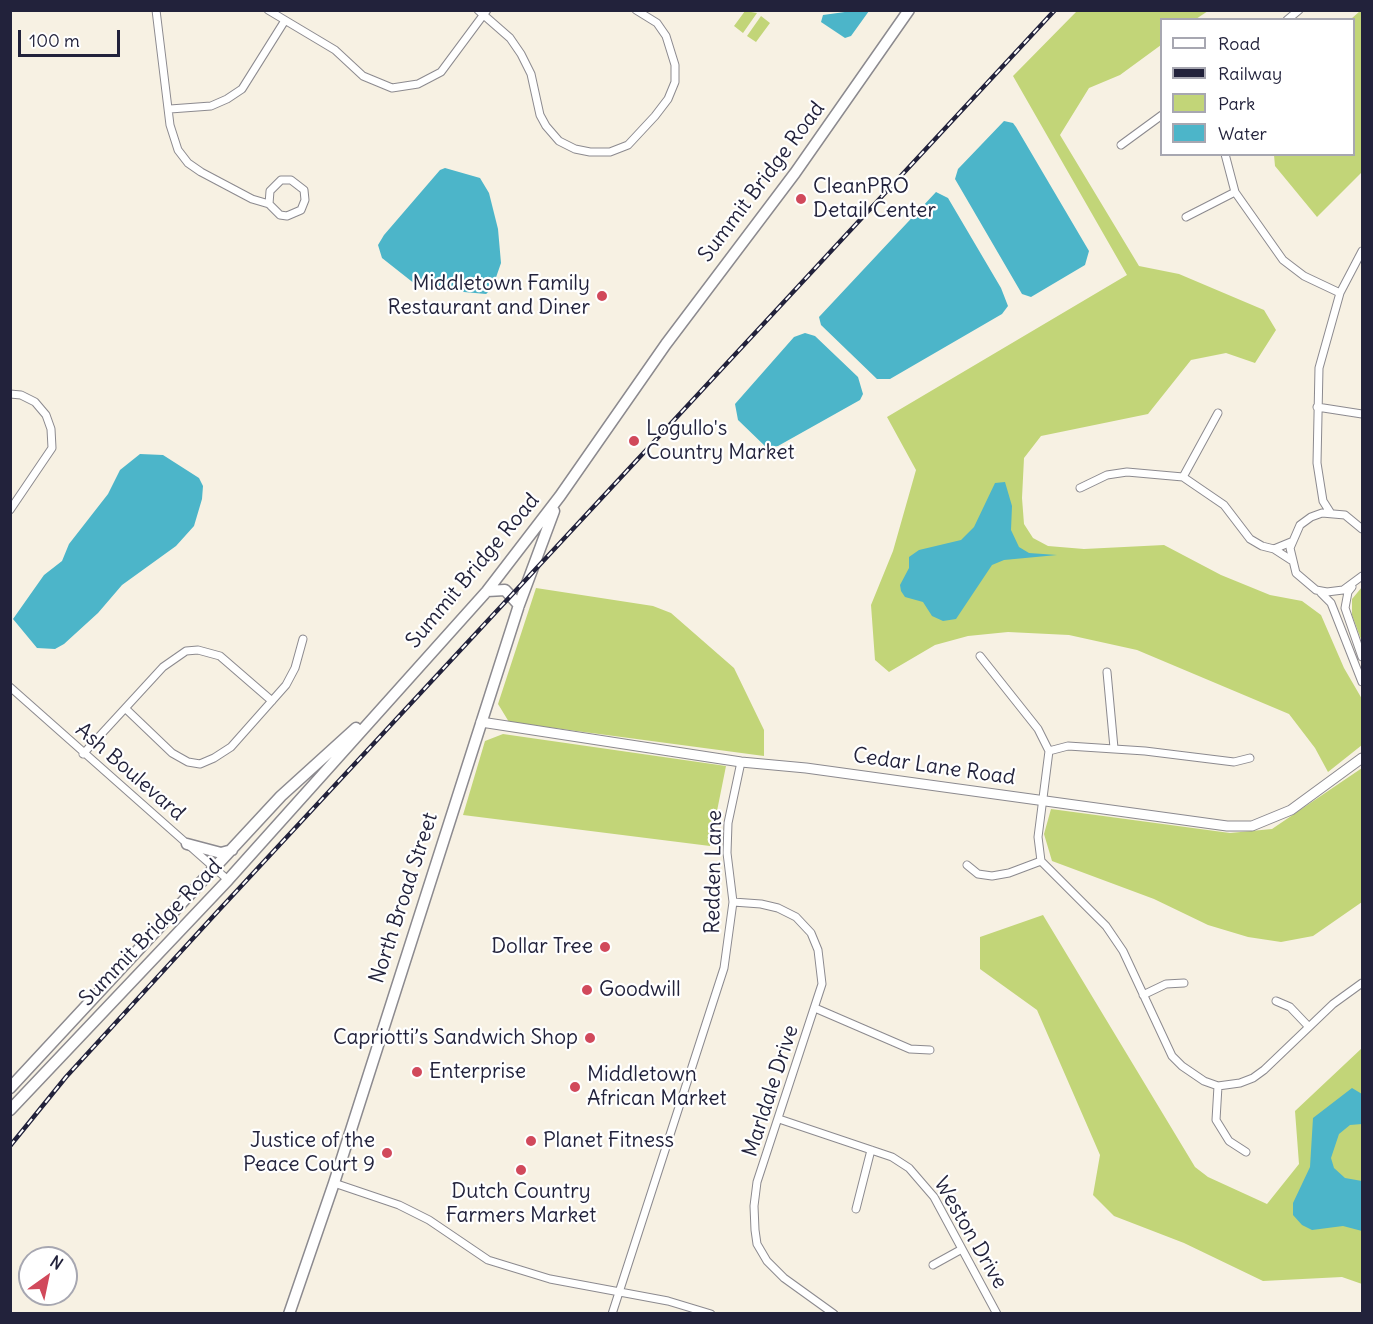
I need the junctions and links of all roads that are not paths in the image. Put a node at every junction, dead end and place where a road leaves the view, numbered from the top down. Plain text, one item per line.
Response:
1 (156, 10) edge
2 (268, 10) edge
3 (636, 10) edge
4 (909, 10) edge
5 (483, 12) edge
6 (284, 22) junction
7 (170, 109) junction
8 (1160, 117) edge
9 (1120, 145) dead end
10 (1226, 156) edge
11 (1236, 192) junction
12 (269, 204) junction
13 (1186, 217) dead end
14 (1362, 251) edge
15 (1340, 293) junction
16 (10, 394) edge
17 (1317, 407) junction
18 (1218, 413) dead end
19 (1362, 414) edge
20 (1183, 477) junction
21 (1080, 489) dead end
22 (560, 496) junction
23 (1323, 501) junction
24 (10, 510) edge
25 (1330, 512) junction
26 (1315, 515) junction
27 (1362, 529) edge
28 (1291, 543) junction
29 (1274, 549) junction
30 (1291, 560) junction
31 (1362, 576) edge
32 (497, 578) junction
33 (1353, 585) junction
34 (1316, 590) junction
35 (487, 591) junction
36 (521, 601) junction
37 (303, 639) dead end
38 (980, 656) dead end
39 (1362, 657) edge
40 (1107, 672) dead end
41 (1362, 682) edge
42 (10, 687) edge
43 (387, 699) junction
44 (272, 701) junction
45 (126, 709) junction
46 (481, 722) junction
47 (1114, 748) junction
48 (1049, 751) junction
49 (83, 754) junction
50 (1250, 758) dead end
51 (1362, 758) edge
52 (741, 762) junction
53 (1042, 801) junction
54 (186, 844) junction
55 (232, 850) junction
56 (1041, 861) junction
57 (967, 865) dead end
58 (214, 869) junction
59 (228, 880) junction
60 (733, 902) junction
61 (1184, 983) dead end
62 (1362, 983) edge
63 (1143, 995) junction
64 (1276, 1001) dead end
65 (815, 1008) junction
66 (1309, 1027) junction
67 (930, 1050) dead end
68 (15, 1079) edge
69 (1218, 1086) junction
70 (10, 1088) edge
71 (10, 1110) edge
72 (779, 1119) junction
73 (871, 1150) junction
74 (1246, 1152) dead end
75 (334, 1183) junction
76 (856, 1209) dead end
77 (962, 1249) junction
78 (933, 1265) dead end
79 (618, 1291) junction
80 (289, 1314) edge
81 (612, 1314) edge
82 (711, 1314) edge
83 (834, 1314) edge
84 (997, 1314) edge

1 - 7 street
2 - 6 street
3 - 5 street
4 - 22 main road, Summit Bridge Road
5 - 6 street
6 - 7 street
7 - 12 street
8 - 9 street
10 - 11 street
11 - 13 street
11 - 15 street
12 - 12 street
14 - 15 street
15 - 17 street
16 - 24 street
17 - 19 street
17 - 23 street
18 - 20 street
20 - 21 street
20 - 29 street
22 - 32 main road, Summit Bridge Road
22 - 36 main road, North Broad Street
23 - 25 street
23 - 26 street
25 - 26 street
25 - 27 street
26 - 28 street
28 - 29 street
28 - 30 street
29 - 30 street
30 - 34 street
31 - 33 street
32 - 35 main road, Summit Bridge Road
32 - 36 main road
33 - 34 street
33 - 39 street
34 - 41 street
35 - 36 main road
35 - 43 main road, Summit Bridge Road
36 - 46 main road, North Broad Street
37 - 44 street
38 - 48 street
40 - 47 street
42 - 49 street, Ash Boulevard
43 - 55 main road
43 - 59 main road, Summit Bridge Road
44 - 45 street
44 - 45 street
45 - 49 street
46 - 52 street, Cedar Lane Road
46 - 75 main road, North Broad Street
47 - 48 street
47 - 50 street
48 - 53 street
49 - 54 street, Ash Boulevard
51 - 53 street, Cedar Lane Road
52 - 53 street, Cedar Lane Road
52 - 60 street, Redden Lane
53 - 56 street
54 - 55 main road
54 - 58 street, Ash Boulevard
55 - 58 main road
56 - 57 street
56 - 63 street
58 - 59 street, Ash Boulevard
58 - 68 main road
59 - 71 main road, Summit Bridge Road
60 - 65 street, Marldale Drive
60 - 79 street, Redden Lane
61 - 63 street
62 - 66 street
63 - 69 street
64 - 66 street
65 - 67 street
65 - 72 street, Marldale Drive
66 - 69 street
68 - 70 main road
69 - 74 street
72 - 73 street, Weston Drive
72 - 83 street, Marldale Drive
73 - 76 street
73 - 77 street, Weston Drive
75 - 79 street
75 - 80 main road, North Broad Street
77 - 78 street
77 - 84 street, Weston Drive
79 - 81 street, Redden Lane
79 - 82 street

